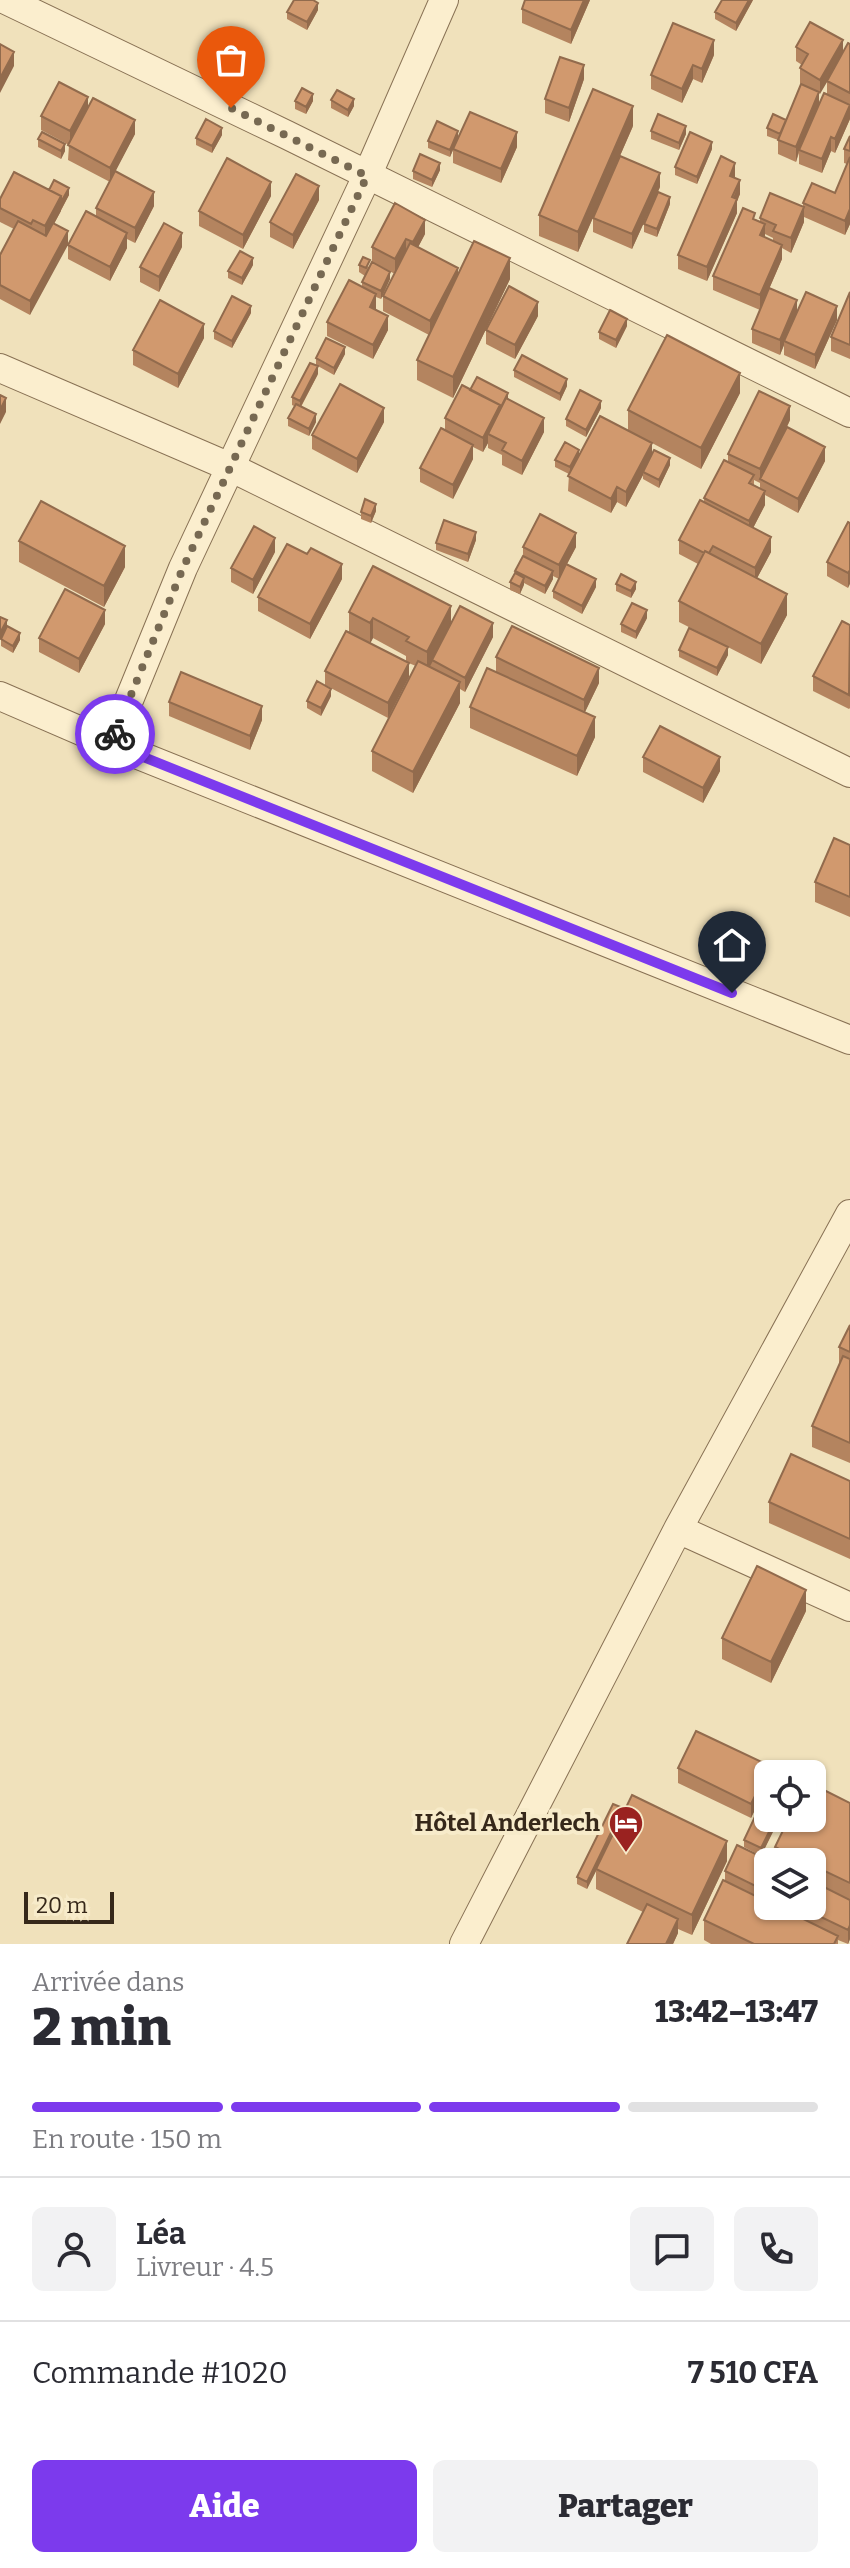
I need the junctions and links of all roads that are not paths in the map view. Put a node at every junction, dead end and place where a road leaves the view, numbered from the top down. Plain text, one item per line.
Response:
1 (6, 0) edge
2 (444, 0) edge
3 (367, 176) junction
4 (0, 368) edge
5 (850, 413) edge
6 (230, 467) junction
7 (0, 696) edge
8 (111, 744) junction
9 (850, 773) edge
10 (850, 1040) edge
11 (850, 1214) edge
12 (678, 1529) junction
13 (850, 1607) edge
14 (464, 1944) edge

1 - 3 street
2 - 3 street
3 - 5 street
3 - 6 street
4 - 6 street
6 - 8 street
6 - 9 street
7 - 8 street
8 - 10 street
11 - 12 street
12 - 13 street
12 - 14 street

